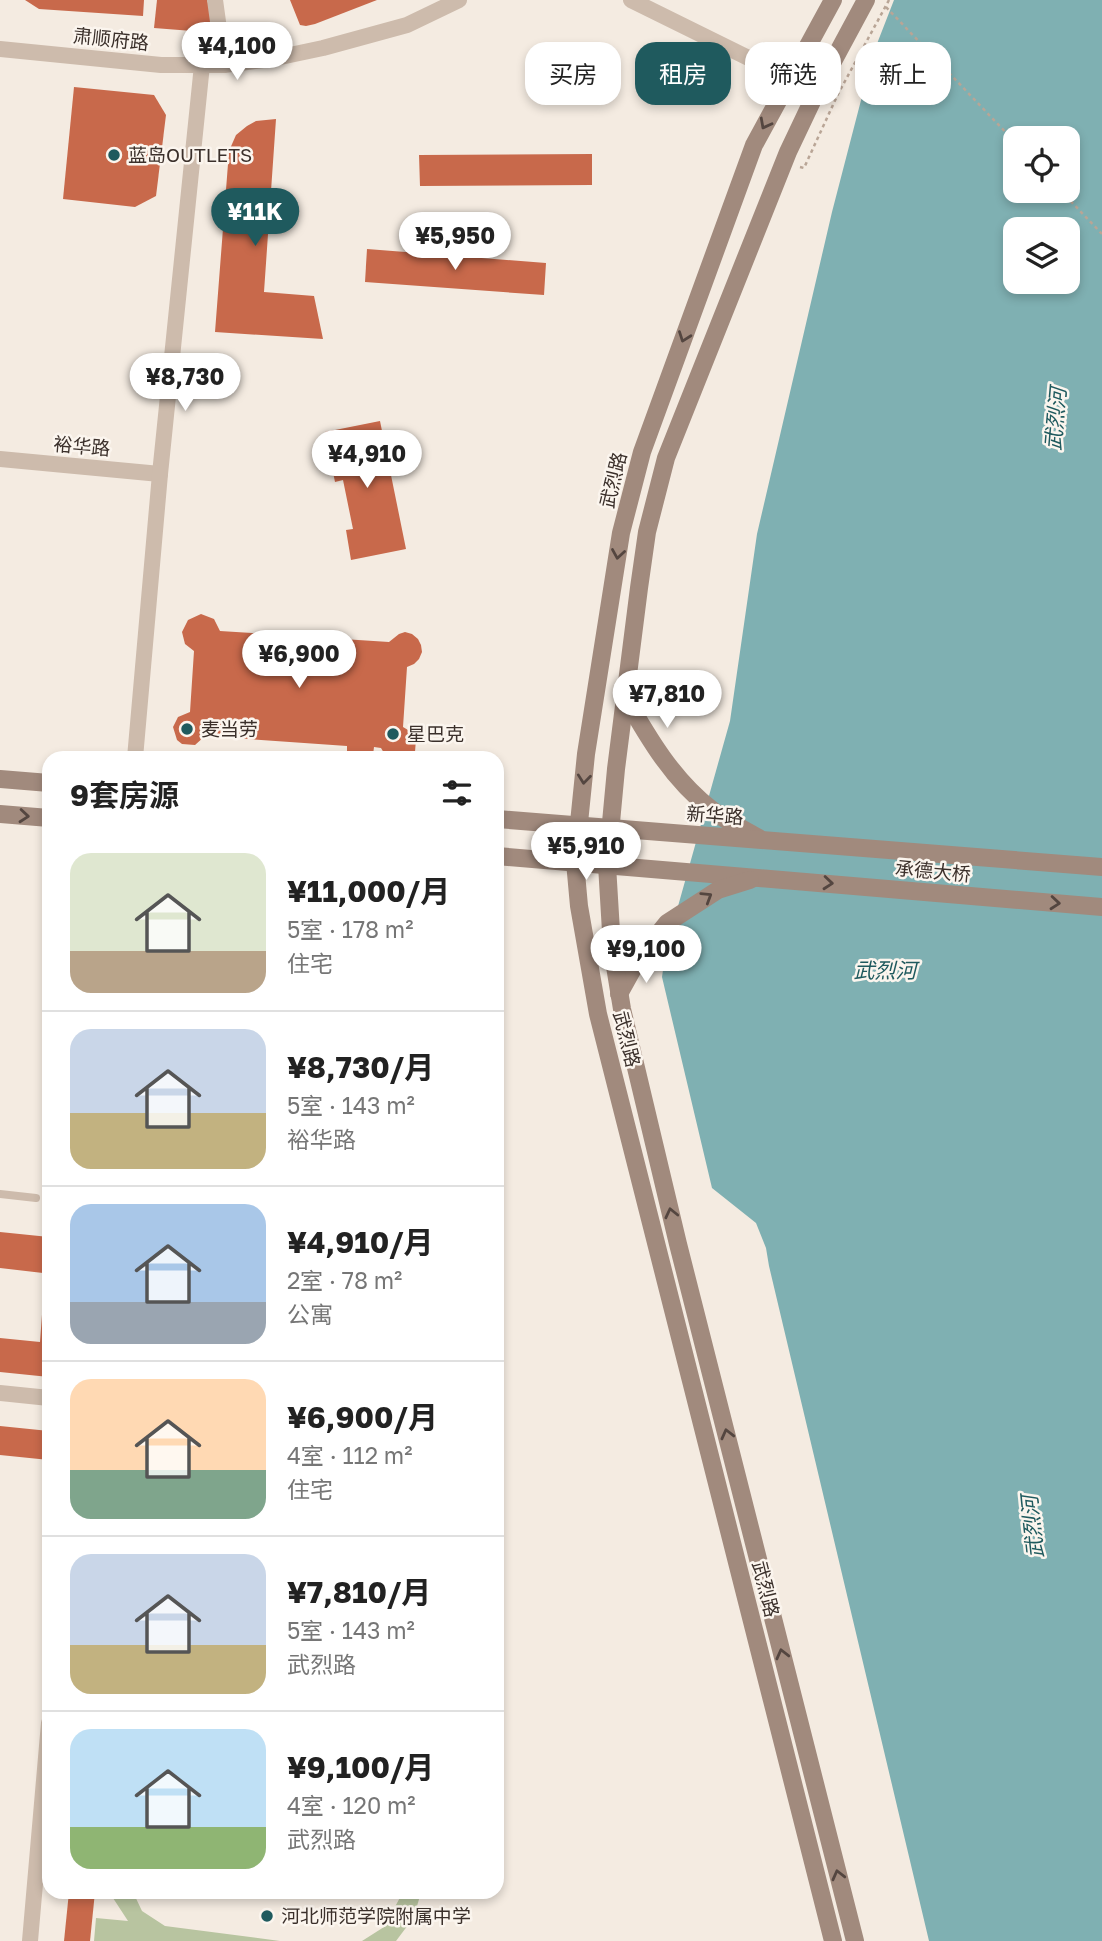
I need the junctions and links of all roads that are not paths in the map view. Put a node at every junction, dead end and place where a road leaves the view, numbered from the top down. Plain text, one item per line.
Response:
1 (215, 0) edge
2 (459, 0) edge
3 (631, 0) edge
4 (833, 0) edge
5 (866, 0) edge
6 (809, 42) edge
7 (0, 49) edge
8 (841, 49) edge
9 (745, 56) edge
10 (202, 65) junction
11 (224, 65) junction
12 (775, 105) edge
13 (810, 105) edge
14 (0, 459) edge
15 (160, 474) junction
16 (625, 697) junction
17 (136, 751) edge
18 (0, 779) edge
19 (42, 782) edge
20 (0, 814) edge
21 (42, 817) edge
22 (504, 820) edge
23 (579, 825) junction
24 (611, 828) junction
25 (762, 840) junction
26 (504, 857) edge
27 (575, 862) junction
28 (607, 865) junction
29 (1102, 867) edge
30 (760, 877) junction
31 (1102, 907) edge
32 (620, 994) junction
33 (0, 1194) edge
34 (36, 1198) dead end
35 (0, 1393) edge
36 (42, 1397) edge
37 (42, 1803) edge
38 (30, 1941) edge
39 (833, 1941) edge
40 (855, 1941) edge

1 - 11 street
2 - 11 street, 肃顺府路
3 - 9 street
4 - 6 main road, 武烈路
5 - 8 main road, 武烈路
7 - 10 street, 肃顺府路
10 - 11 street, 肃顺府路
10 - 15 street
12 -> 23 main road, 武烈路
13 - 16 main road, 武烈路
14 - 15 street, 裕华路
15 - 17 street
16 - 24 main road, 武烈路
16 - 25 main road
18 - 19 main road
20 -> 21 main road
22 - 23 main road, 新华路
23 - 24 main road, 新华路
23 - 27 main road, 武烈路
24 - 25 main road, 新华路
24 - 28 main road, 武烈路
25 - 29 main road, 承德大桥
26 - 27 main road
27 - 28 main road
27 - 39 main road, 武烈路
28 - 30 main road
28 - 32 main road, 武烈路
30 -> 31 main road, 承德大桥
32 -> 30 main road
40 -> 32 main road, 武烈路
33 - 34 lane
35 - 36 street
37 - 38 street

